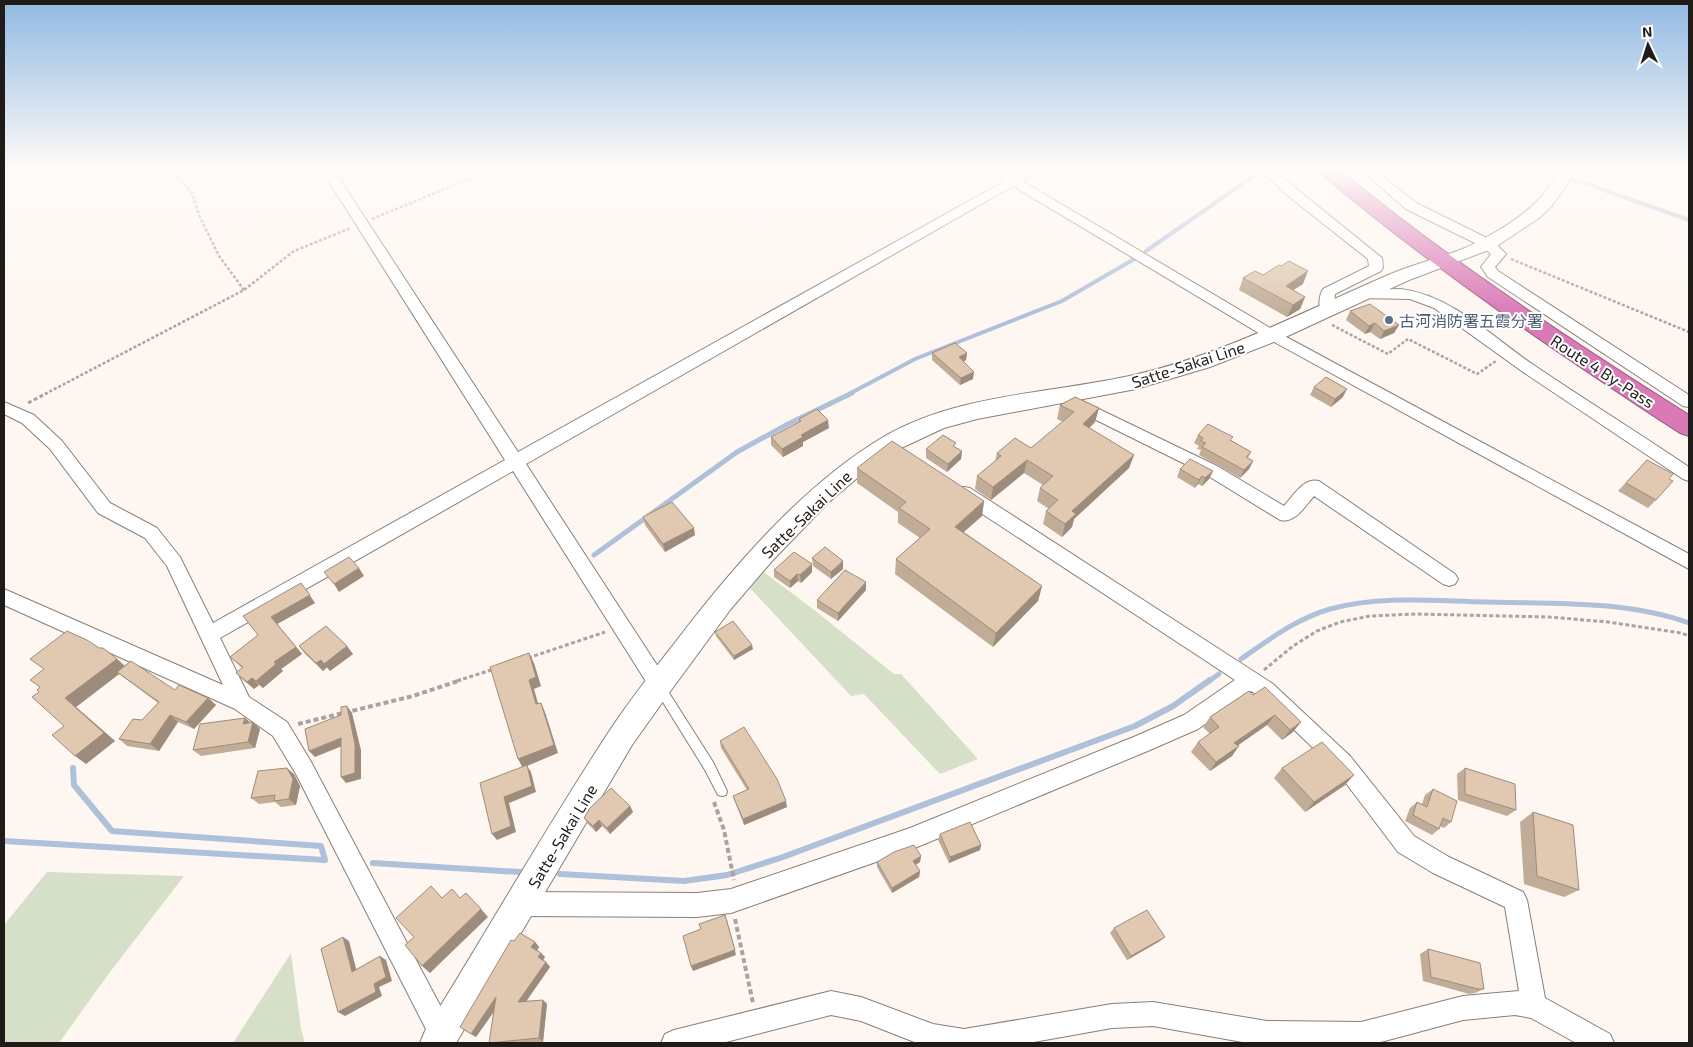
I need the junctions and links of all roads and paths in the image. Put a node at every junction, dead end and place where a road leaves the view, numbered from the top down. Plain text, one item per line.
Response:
1 (200, 218) edge
2 (359, 218) edge
3 (375, 218) edge
4 (947, 218) edge
5 (1077, 218) edge
6 (1324, 218) edge
7 (1386, 218) edge
8 (1405, 218) edge
9 (1434, 218) edge
10 (1529, 218) edge
11 (362, 223) junction
12 (1493, 249) junction
13 (1449, 258) junction
14 (244, 290) junction
15 (1361, 294) junction
16 (1322, 314) junction
17 (1689, 332) edge
18 (1272, 335) junction
19 (1508, 354) junction
20 (1062, 396) junction
21 (1689, 402) edge
22 (8, 410) edge
23 (1689, 411) edge
24 (1689, 427) edge
25 (517, 462) junction
26 (1689, 475) edge
27 (946, 482) edge
28 (1689, 562) edge
29 (1450, 578) dead end
30 (4, 597) edge
31 (621, 627) junction
32 (209, 635) junction
33 (1689, 636) edge
34 (527, 658) edge
35 (498, 668) edge
36 (1251, 680) junction
37 (659, 685) junction
38 (242, 703) junction
39 (280, 729) junction
40 (722, 791) dead end
41 (713, 800) dead end
42 (733, 894) junction
43 (521, 904) junction
44 (1534, 1006) junction
45 (756, 1022) junction
46 (440, 1039) edge
47 (674, 1043) edge
48 (1601, 1043) edge

1 - 14 path
2 - 11 street
3 - 11 path
4 - 25 street
5 - 18 street
6 - 16 street
7 - 13 highway, Route 4 By-Pass
8 - 13 highway, Route 4 By-Pass
9 - 12 street
10 - 12 main road, Satte-Sakai Line
11 - 14 path
11 - 25 street
12 - 13 main road, Satte-Sakai Line
12 - 17 path
12 - 21 street
13 - 15 main road, Satte-Sakai Line
13 - 23 highway, Route 4 By-Pass
13 - 24 highway, Route 4 By-Pass
14 - 22 path
15 - 16 main road, Satte-Sakai Line
15 - 19 street
16 - 18 main road, Satte-Sakai Line
16 - 19 path
18 - 20 main road, Satte-Sakai Line
18 - 28 street
19 - 26 street
20 - 29 street
20 - 37 main road, Satte-Sakai Line
22 - 32 street
25 - 31 street
25 - 32 street
27 - 36 street
30 - 38 street
31 - 34 path
31 - 37 street
32 - 38 street
33 - 36 path
35 - 39 path
36 - 42 street
36 - 44 street
37 - 40 lane
37 - 43 main road, Satte-Sakai Line
38 - 39 street
39 - 46 street
41 - 42 path
42 - 43 street
42 - 45 path
43 - 46 main road, Satte-Sakai Line
44 - 45 street
44 - 48 street
45 - 47 street

